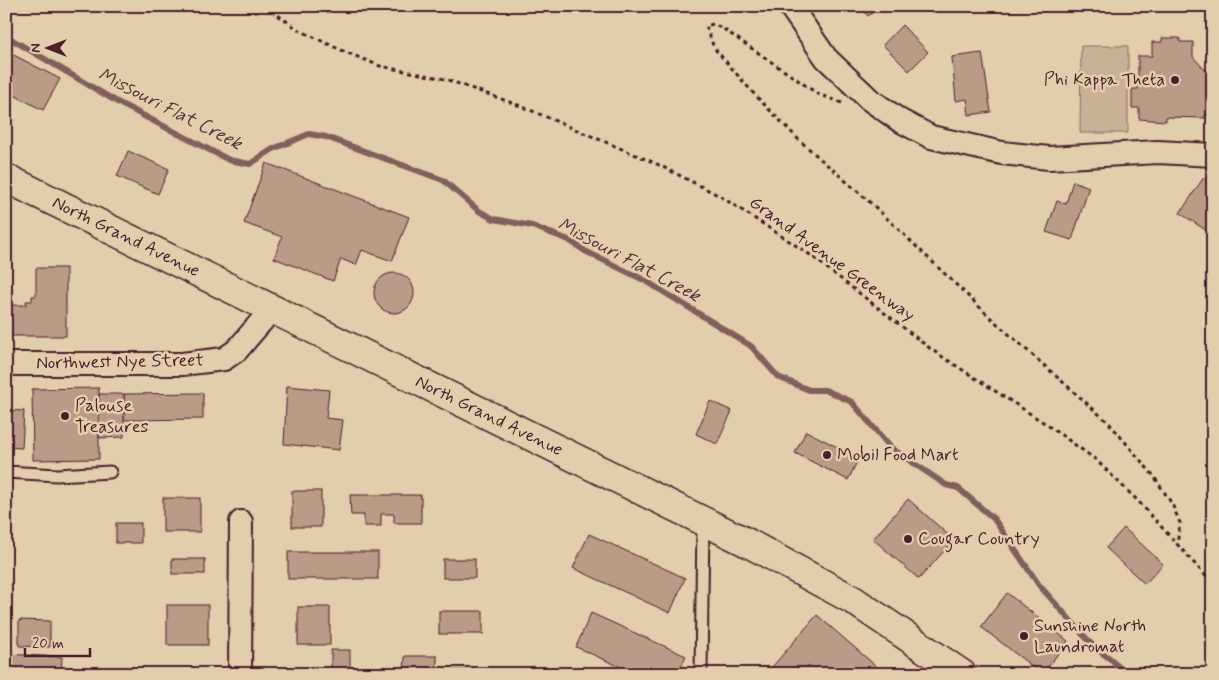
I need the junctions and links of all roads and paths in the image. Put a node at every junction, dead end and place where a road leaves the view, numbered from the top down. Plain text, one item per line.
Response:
1 (265, 6) edge
2 (790, 6) edge
3 (869, 99) junction
4 (1213, 156) edge
5 (6, 178) edge
6 (272, 309) junction
7 (6, 364) edge
8 (6, 472) edge
9 (110, 472) dead end
10 (703, 521) junction
11 (241, 522) dead end
12 (1177, 546) junction
13 (1213, 584) edge
14 (240, 674) edge
15 (702, 674) edge
16 (962, 674) edge

1 - 12 path, Grand Avenue Greenway
2 - 3 street
3 - 4 street
3 - 12 path
5 - 6 main road, North Grand Avenue
6 - 7 street, Northwest Nye Street
6 - 10 main road, North Grand Avenue
8 - 9 lane
10 - 15 lane
10 - 16 main road, North Grand Avenue
11 - 14 street
12 - 13 path, Grand Avenue Greenway

